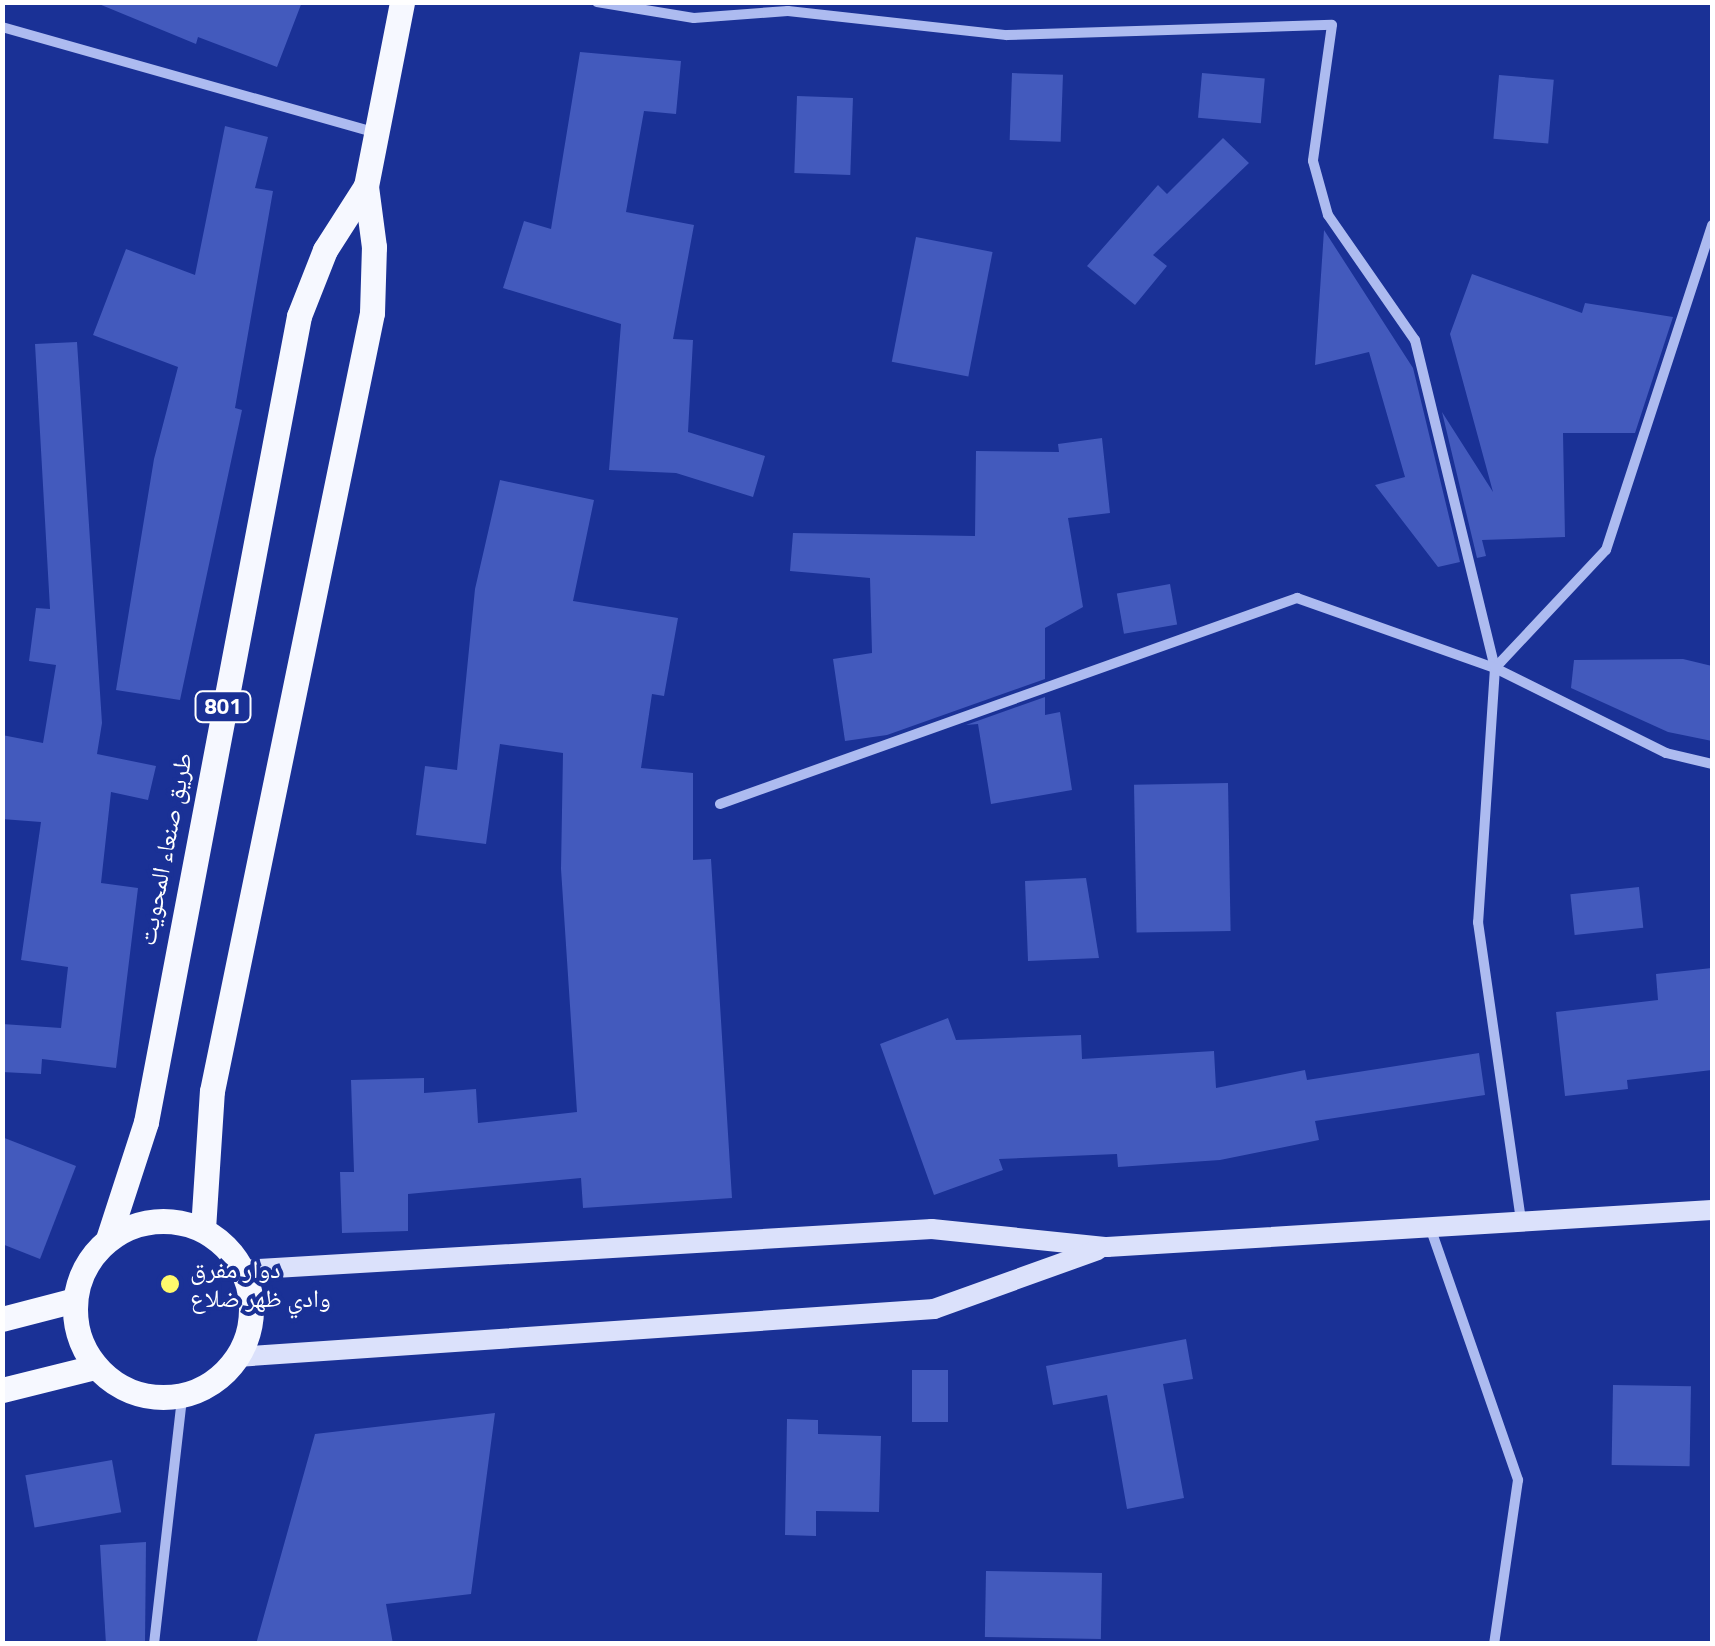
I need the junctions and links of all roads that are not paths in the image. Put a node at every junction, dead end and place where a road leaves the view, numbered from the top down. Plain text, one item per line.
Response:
1 (402, 2) edge
2 (597, 2) edge
3 (2, 27) edge
4 (377, 133) junction
5 (366, 186) junction
6 (1712, 226) edge
7 (1495, 668) junction
8 (1712, 764) edge
9 (720, 804) dead end
10 (1712, 1210) edge
11 (1521, 1221) junction
12 (1429, 1226) junction
13 (202, 1229) junction
14 (108, 1239) junction
15 (1107, 1246) junction
16 (243, 1270) junction
17 (75, 1300) junction
18 (2, 1318) edge
19 (237, 1357) junction
20 (95, 1367) junction
21 (2, 1390) edge
22 (182, 1397) junction
23 (154, 1644) edge
24 (1494, 1644) edge

1 - 4 main road, طريق صنعاء المحويت / 801
2 - 7 street
3 - 4 street
4 - 5 main road, طريق صنعاء المحويت / 801
5 - 13 main road, طريق صنعاء المحويت / 801
5 - 14 main road, طريق صنعاء المحويت / 801
6 - 7 street
7 - 8 street
7 - 9 street
7 - 11 street
10 - 11 street
11 - 12 street
12 - 15 street
12 - 24 street
13 - 14 main road
13 - 16 main road
14 - 17 main road
15 - 16 street
15 - 19 street
16 - 19 main road
17 - 18 main road
17 - 20 main road
19 - 22 main road
20 - 21 main road
20 - 22 main road
22 - 23 street

